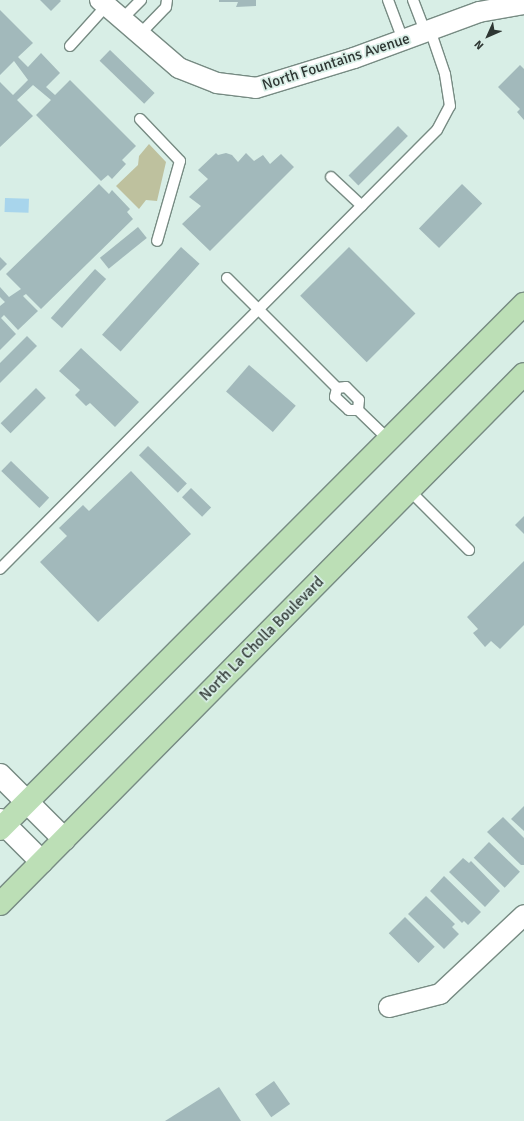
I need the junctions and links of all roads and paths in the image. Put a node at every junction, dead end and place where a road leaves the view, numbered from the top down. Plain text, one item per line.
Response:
1 (141, 0) edge
2 (167, 0) edge
3 (388, 0) edge
4 (413, 0) edge
5 (103, 3) edge
6 (524, 4) edge
7 (122, 19) junction
8 (428, 31) junction
9 (140, 34) junction
10 (403, 40) junction
11 (70, 46) dead end
12 (140, 119) dead end
13 (331, 177) dead end
14 (362, 206) junction
15 (157, 241) dead end
16 (227, 278) dead end
17 (524, 304) edge
18 (258, 309) junction
19 (524, 374) edge
20 (336, 388) junction
21 (358, 410) junction
22 (388, 440) junction
23 (409, 490) junction
24 (469, 550) dead end
25 (0, 569) edge
26 (0, 775) edge
27 (27, 802) junction
28 (2, 825) edge
29 (64, 839) junction
30 (42, 862) junction
31 (0, 904) edge
32 (524, 914) edge
33 (389, 1007) dead end

1 - 7 lane
2 - 9 lane
3 - 10 lane
4 - 8 lane
5 - 7 street, North Fountains Avenue
5 - 11 lane
6 - 8 street, North Fountains Avenue
7 - 9 street, North Fountains Avenue
8 - 10 street, North Fountains Avenue
8 - 14 lane
9 - 10 street, North Fountains Avenue
12 - 15 lane
13 - 14 lane
14 - 18 lane
16 - 18 lane
17 - 22 main road
18 - 20 lane
18 - 25 lane
19 - 23 main road, North La Cholla Boulevard
20 - 21 lane
20 - 21 lane
21 - 22 lane
22 - 27 main road
23 - 24 lane
23 - 29 main road, North La Cholla Boulevard
26 - 27 street
27 - 28 main road
27 - 29 street
28 - 30 street
29 - 30 main road, North La Cholla Boulevard
30 - 31 main road, North La Cholla Boulevard
32 - 33 street

